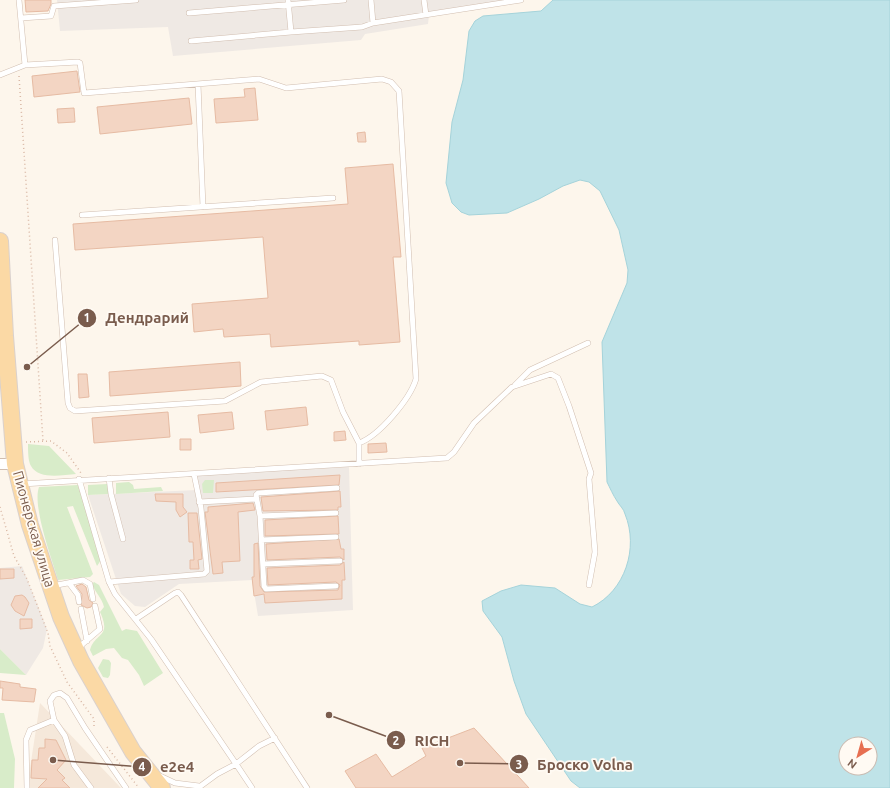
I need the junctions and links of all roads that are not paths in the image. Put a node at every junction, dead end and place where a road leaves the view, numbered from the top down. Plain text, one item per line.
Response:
1 (19, 0) edge
2 (136, 0) edge
3 (344, 0) edge
4 (371, 0) edge
5 (424, 0) edge
6 (521, 0) edge
7 (288, 3) edge
8 (189, 13) dead end
9 (426, 15) junction
10 (21, 18) junction
11 (373, 23) junction
12 (291, 32) junction
13 (191, 41) dead end
14 (25, 65) junction
15 (0, 75) edge
16 (198, 84) junction
17 (332, 198) dead end
18 (203, 207) junction
19 (82, 215) dead end
20 (55, 240) dead end
21 (0, 241) edge
22 (588, 343) dead end
23 (512, 387) junction
24 (359, 443) junction
25 (8, 464) edge
26 (359, 464) junction
27 (194, 474) junction
28 (110, 478) junction
29 (79, 479) junction
30 (20, 484) junction
31 (337, 488) dead end
32 (257, 499) junction
33 (199, 502) junction
34 (336, 513) dead end
35 (260, 516) junction
36 (336, 537) dead end
37 (123, 539) dead end
38 (261, 540) junction
39 (340, 561) dead end
40 (263, 564) junction
41 (109, 582) junction
42 (69, 583) junction
43 (589, 585) dead end
44 (49, 586) junction
45 (336, 586) dead end
46 (93, 599) dead end
47 (79, 602) dead end
48 (95, 606) dead end
49 (81, 609) dead end
50 (136, 619) junction
51 (81, 645) junction
52 (54, 720) junction
53 (275, 738) junction
54 (236, 764) junction
55 (143, 766) junction
56 (198, 787) edge
57 (27, 788) edge
58 (91, 788) edge
59 (126, 788) edge
60 (162, 788) edge
61 (252, 788) edge
62 (307, 788) edge

1 - 10 lane
2 - 10 lane
3 - 7 lane
4 - 11 lane
5 - 9 lane
6 - 9 lane
7 - 8 lane
7 - 12 lane
9 - 11 lane
10 - 14 lane
11 - 12 lane
12 - 13 lane
14 - 15 lane
14 - 16 lane
16 - 18 lane
16 - 24 lane
17 - 18 lane
18 - 19 lane
20 - 24 lane
21 - 25 main road, Пионерская улица
22 - 23 lane
23 - 26 lane
23 - 43 lane
24 - 26 lane
25 - 30 main road, Пионерская улица
26 - 27 lane
27 - 28 lane
27 - 33 lane
28 - 29 lane
28 - 37 lane
29 - 30 lane
29 - 41 lane
30 - 44 main road, Пионерская улица
31 - 32 lane
32 - 33 lane
32 - 35 lane
33 - 41 lane
34 - 35 lane
35 - 38 lane
36 - 38 lane
38 - 40 lane
39 - 40 lane
40 - 45 lane
41 - 50 lane
42 - 44 lane
42 - 46 lane
42 - 47 lane
44 - 51 main road, Пионерская улица
48 - 51 lane
49 - 51 lane
50 - 53 lane
50 - 54 lane
51 - 55 main road, Пионерская улица
52 - 57 lane
52 - 58 lane
52 - 59 lane
53 - 54 lane
53 - 62 lane
54 - 56 lane
54 - 61 lane
55 - 56 lane
55 - 60 main road, Пионерская улица

